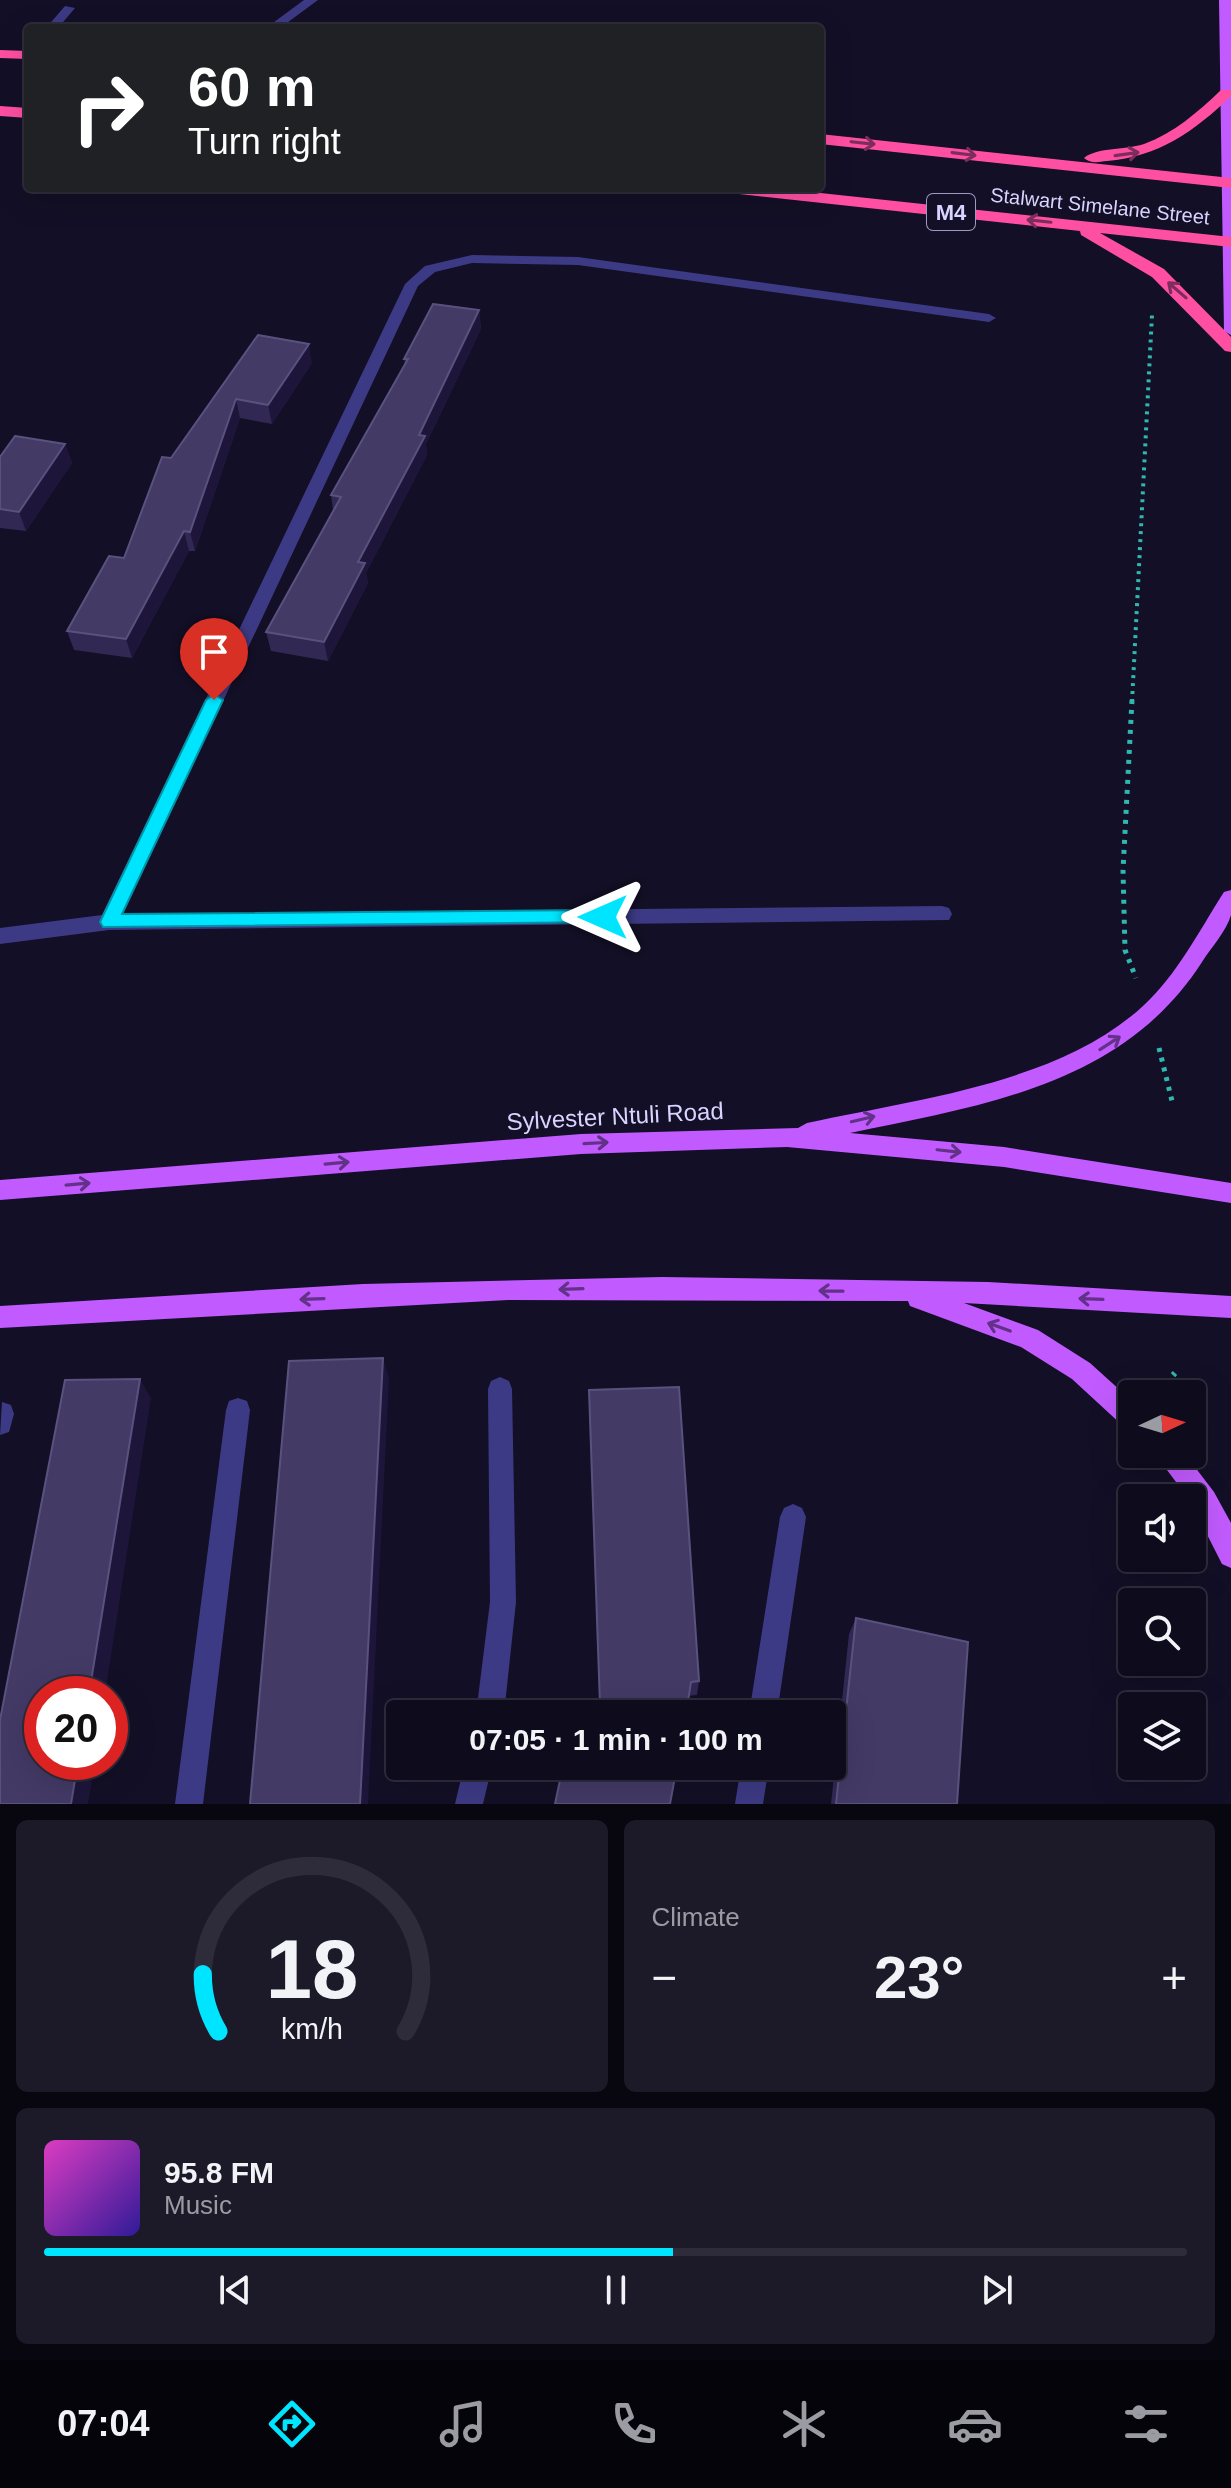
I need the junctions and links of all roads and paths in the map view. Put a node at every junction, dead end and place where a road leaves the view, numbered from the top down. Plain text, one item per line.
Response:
1 (312, 0) edge
2 (1225, 0) edge
3 (69, 8) dead end
4 (55, 24) edge
5 (278, 24) edge
6 (0, 54) edge
7 (24, 55) edge
8 (1226, 93) junction
9 (0, 111) edge
10 (24, 113) edge
11 (824, 139) edge
12 (1022, 161) junction
13 (1229, 183) edge
14 (767, 192) edge
15 (1071, 225) junction
16 (1229, 242) edge
17 (1158, 273) junction
18 (989, 318) dead end
19 (1231, 331) edge
20 (1231, 347) edge
21 (1231, 898) edge
22 (942, 914) dead end
23 (109, 922) junction
24 (0, 936) edge
25 (1150, 1013) junction
26 (1172, 1101) dead end
27 (787, 1137) junction
28 (0, 1190) edge
29 (1231, 1193) edge
30 (900, 1291) junction
31 (1231, 1307) edge
32 (0, 1317) edge
33 (1175, 1373) dead end
34 (1168, 1380) edge
35 (500, 1389) dead end
36 (1118, 1404) edge
37 (238, 1410) dead end
38 (1182, 1468) edge
39 (793, 1517) dead end
40 (1231, 1555) edge
41 (492, 1700) edge
42 (765, 1700) edge
43 (475, 1780) edge
44 (753, 1780) edge
45 (189, 1804) edge
46 (469, 1804) edge
47 (749, 1804) edge

1 - 5 street
2 - 8 main road
3 - 4 street
6 - 7 highway
12 -> 8 highway
8 - 13 main road
9 - 10 highway
11 -> 12 highway, Stalwart Simelane Street
12 - 13 highway, Stalwart Simelane Street
13 - 16 main road
15 -> 14 highway, Stalwart Simelane Street / M4
15 - 16 highway, Stalwart Simelane Street / M4
15 - 17 highway
16 - 19 main road
20 -> 17 highway
17 - 25 path
18 - 23 street
21 - 25 main road
22 - 23 street
23 - 24 street
25 - 26 path
27 -> 25 main road
28 -> 27 main road, Sylvester Ntuli Road
27 -> 29 main road, Sylvester Ntuli Road
31 -> 30 main road
30 -> 32 main road
36 -> 30 main road
33 - 34 path
35 - 41 street
37 - 45 street
38 - 40 main road
39 - 42 street
43 - 46 street
44 - 47 street

